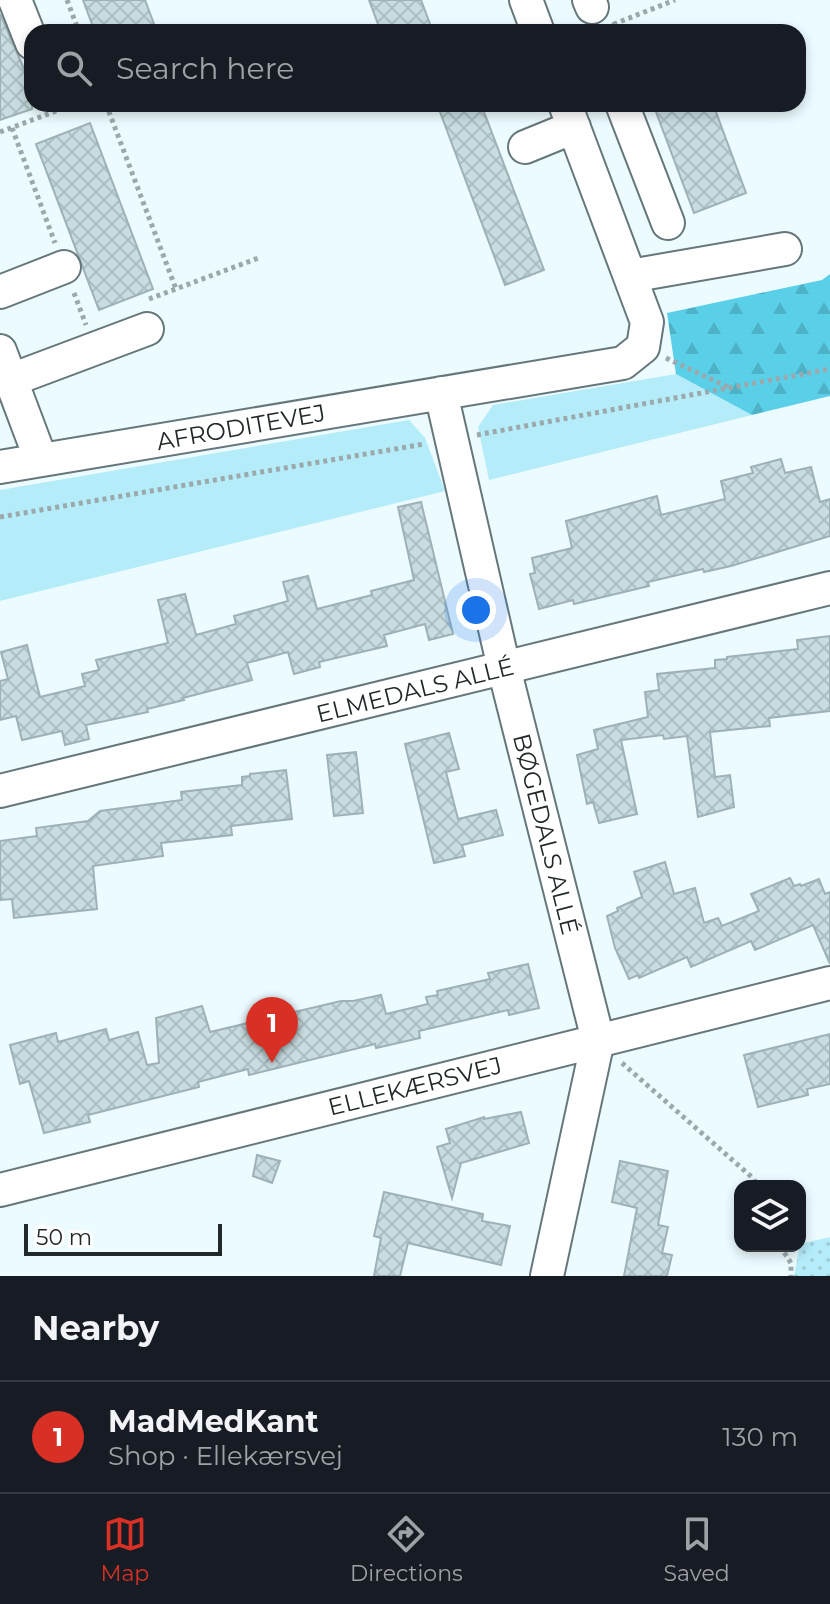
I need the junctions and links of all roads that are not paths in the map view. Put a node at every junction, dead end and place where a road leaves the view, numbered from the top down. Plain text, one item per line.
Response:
1 (15, 0) edge
2 (526, 0) edge
3 (24, 24) edge
4 (535, 24) edge
5 (628, 118) edge
6 (574, 128) edge
7 (525, 147) dead end
8 (668, 223) dead end
9 (785, 249) dead end
10 (64, 267) dead end
11 (630, 276) junction
12 (0, 292) edge
13 (147, 329) dead end
14 (5, 365) edge
15 (441, 393) junction
16 (41, 460) junction
17 (0, 467) edge
18 (830, 588) edge
19 (504, 668) junction
20 (0, 791) edge
21 (830, 983) edge
22 (598, 1040) junction
23 (0, 1190) edge
24 (547, 1276) edge

1 - 3 street
2 - 4 street
5 - 6 street
5 - 8 street
6 - 7 street
6 - 11 street
9 - 11 street
10 - 12 street
11 - 15 street, AFRODITEVEJ
13 - 14 street
14 - 16 street
15 - 16 street, AFRODITEVEJ
15 - 19 street, BØGEDALS ALLÉ
16 - 17 street, AFRODITEVEJ
18 - 19 street, ELMEDALS ALLÉ
19 - 20 street, ELMEDALS ALLÉ
19 - 22 street, BØGEDALS ALLÉ
21 - 22 street, ELLEKÆRSVEJ
22 - 23 street, ELLEKÆRSVEJ
22 - 24 street, BØGEDALS ALLÉ

